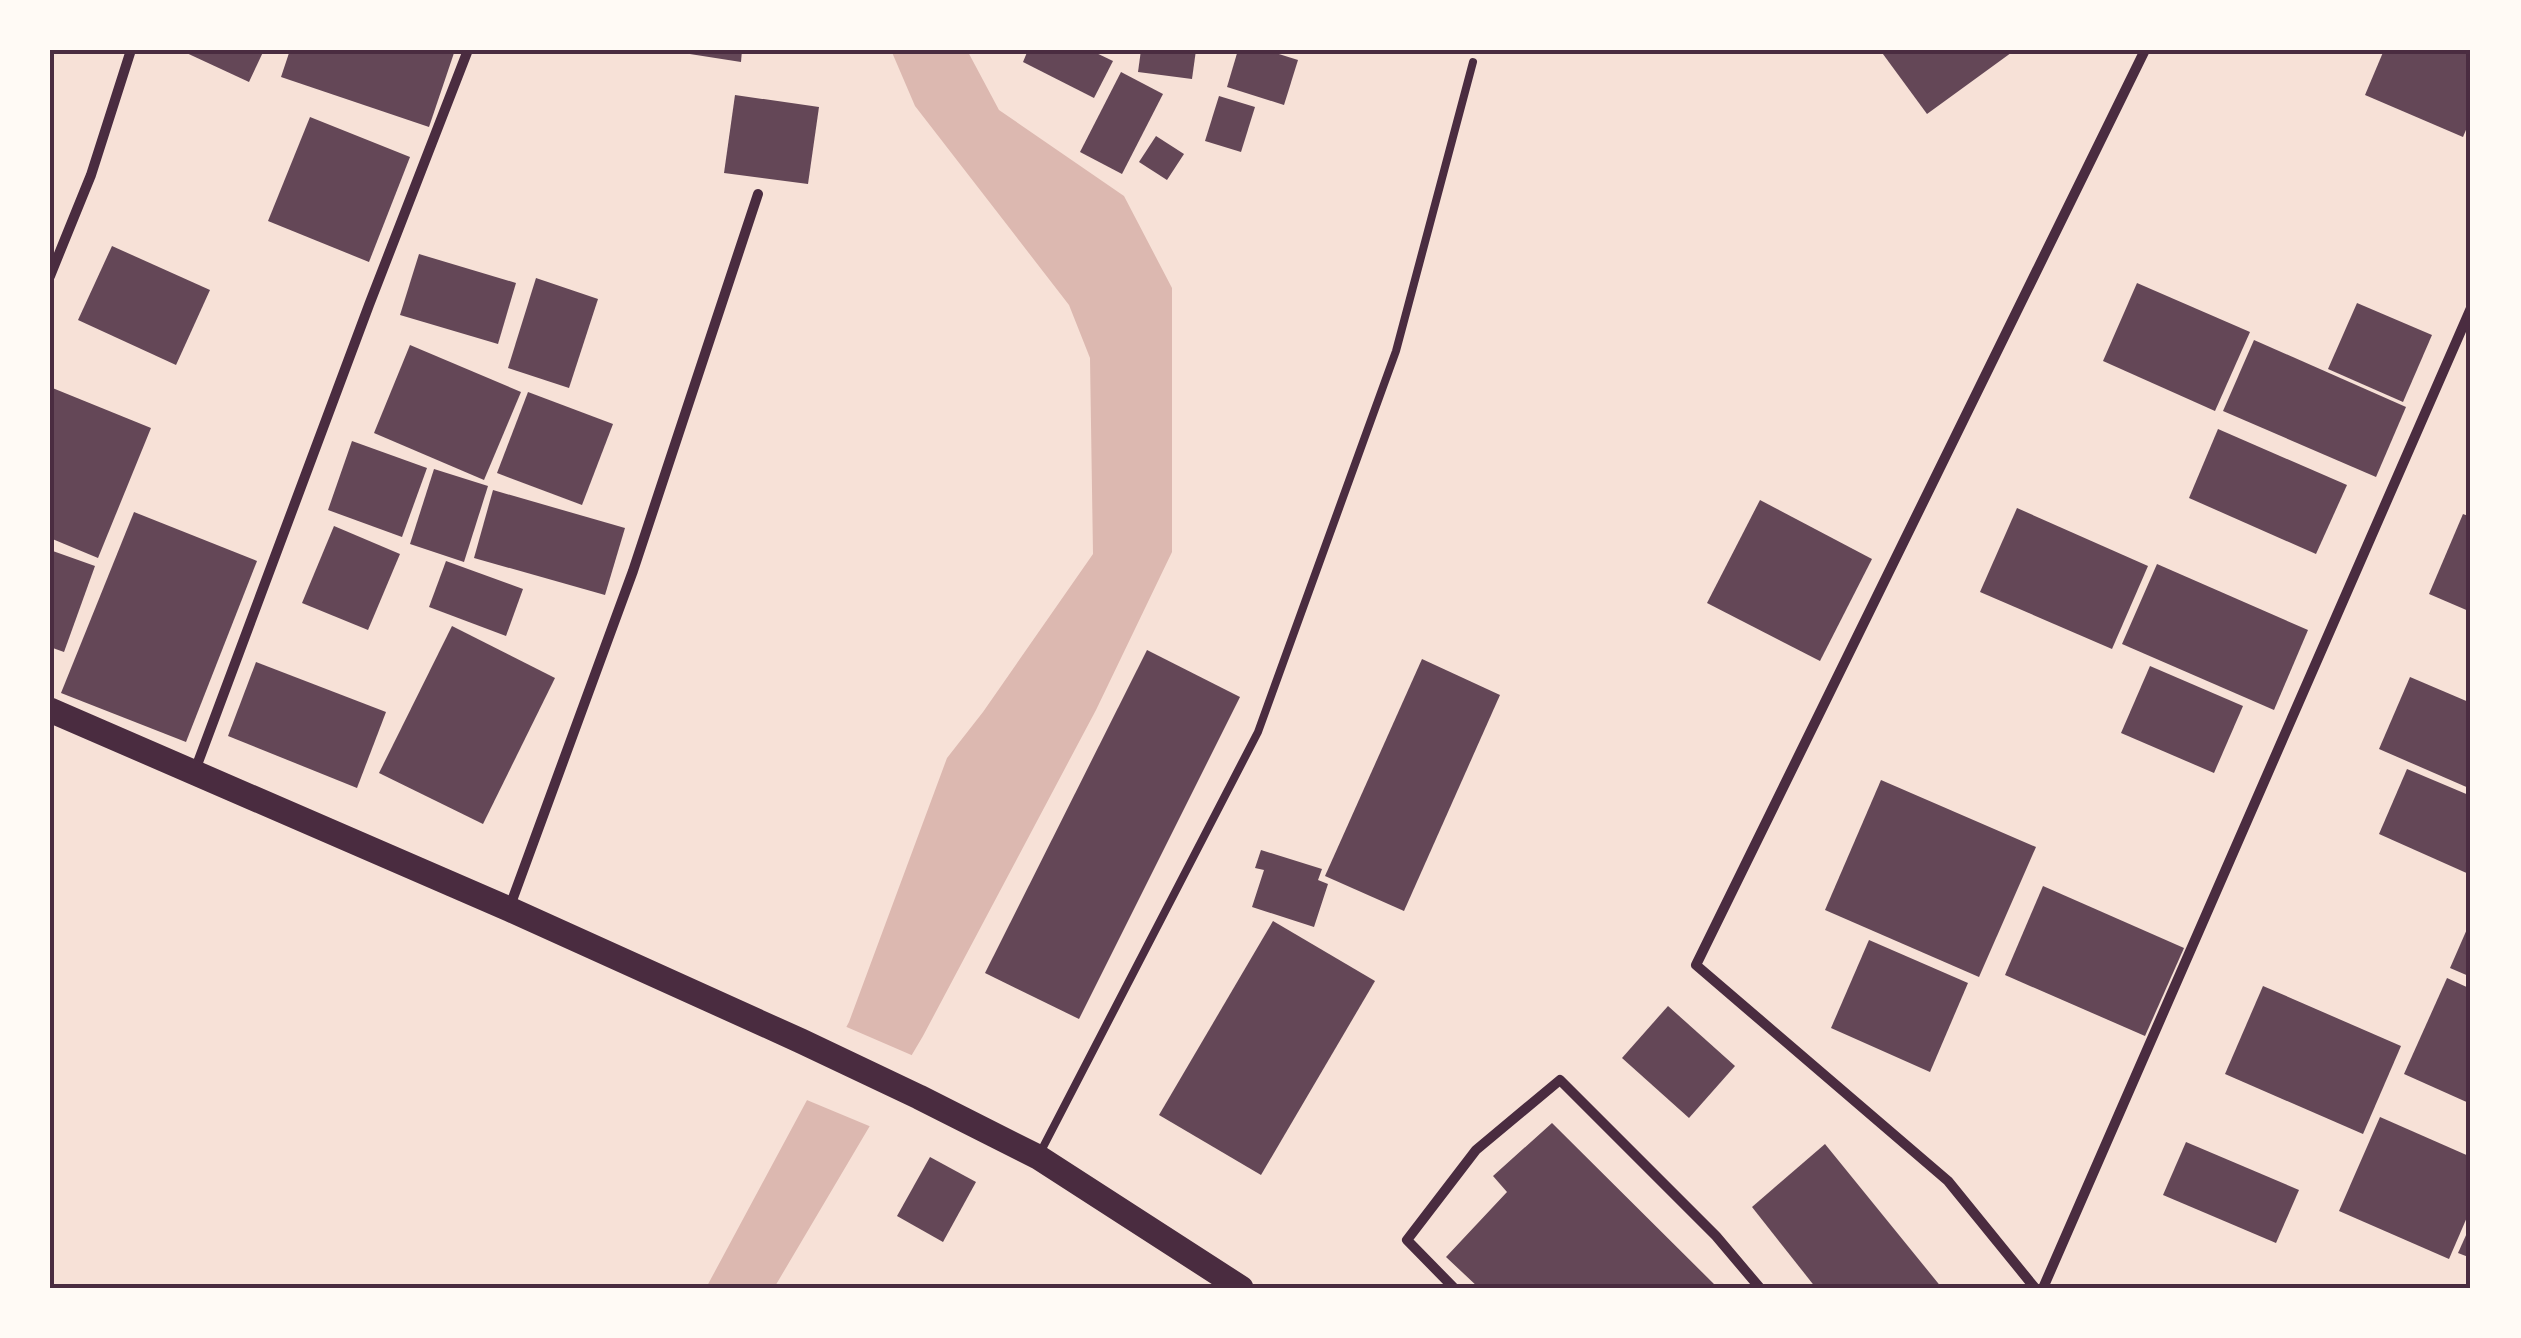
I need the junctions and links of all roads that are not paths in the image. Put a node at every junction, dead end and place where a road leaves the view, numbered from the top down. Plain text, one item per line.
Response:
1 (131, 50) edge
2 (468, 50) edge
3 (2145, 50) edge
4 (1473, 62) dead end
5 (758, 194) dead end
6 (50, 276) edge
7 (2471, 308) edge
8 (50, 710) edge
9 (193, 774) junction
10 (509, 909) junction
11 (1038, 1157) junction
12 (1241, 1288) edge
13 (1454, 1288) edge
14 (1760, 1288) edge
15 (2039, 1288) edge

1 - 6 street
2 - 9 street
3 - 15 street
4 - 11 lane
5 - 10 street
7 - 15 street
8 - 9 main road
9 - 10 main road
10 - 11 main road
11 - 12 main road
13 - 14 street

